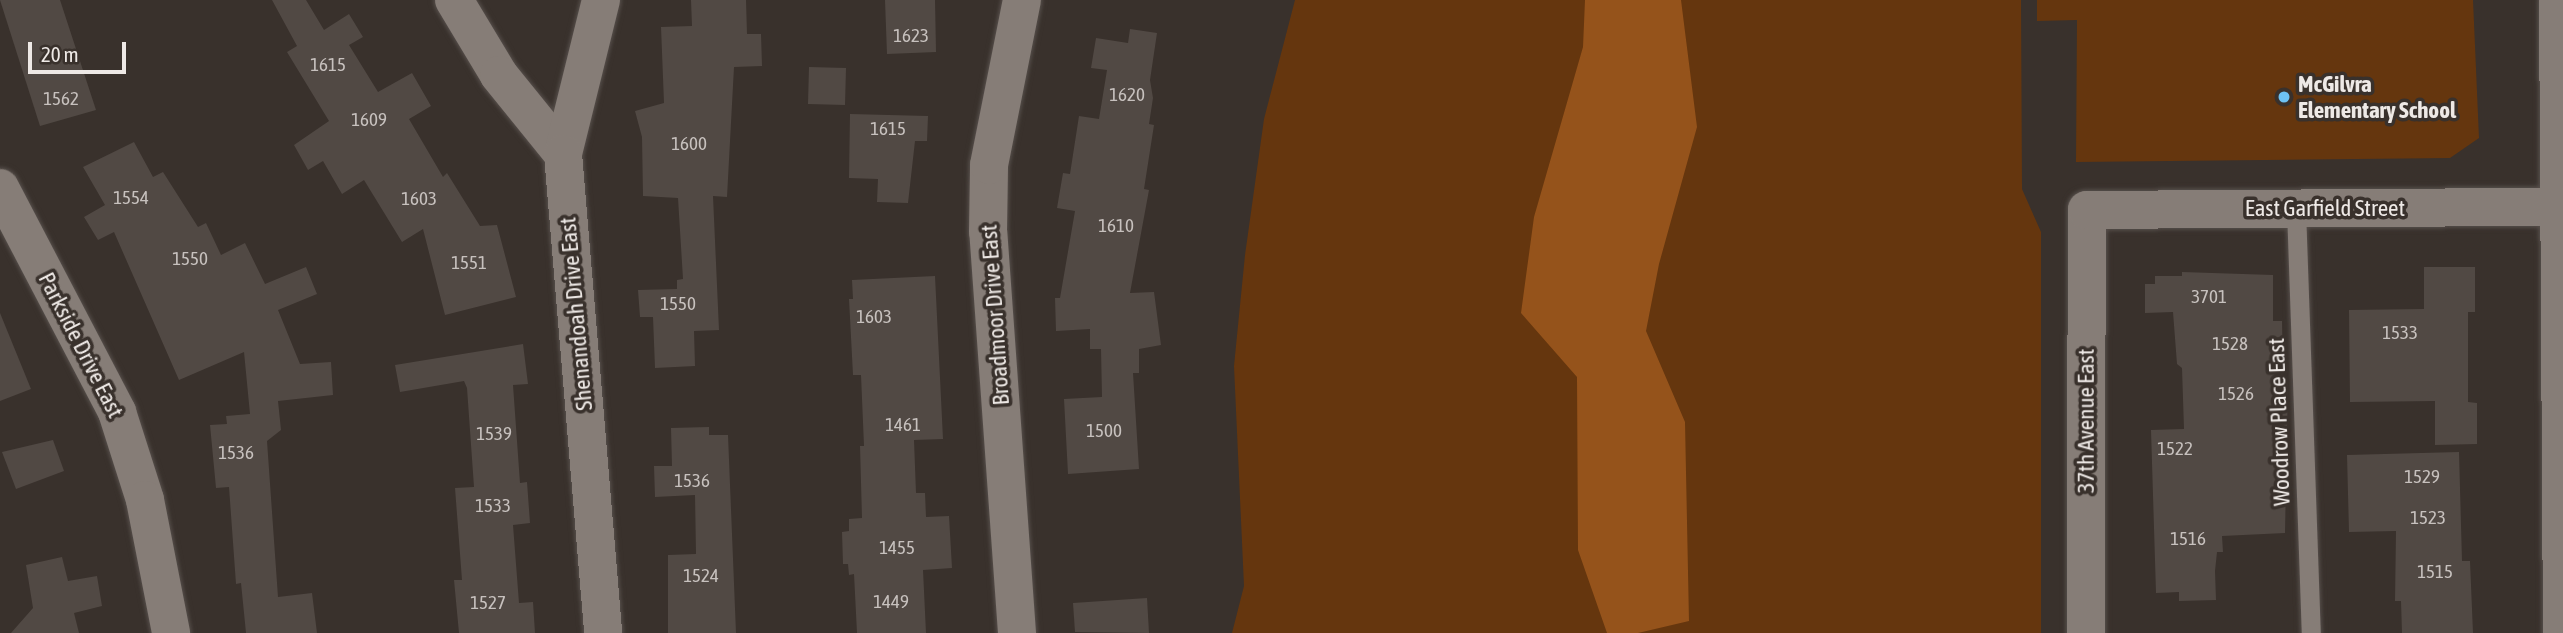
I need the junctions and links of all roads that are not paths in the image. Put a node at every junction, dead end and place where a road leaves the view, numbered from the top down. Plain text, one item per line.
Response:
1 (454, 0) edge
2 (601, 0) edge
3 (1022, 0) edge
4 (2558, 0) edge
5 (563, 154) junction
6 (0, 188) edge
7 (2561, 207) edge
8 (2087, 209) joint
9 (2296, 209) junction
10 (171, 633) edge
11 (603, 633) edge
12 (1017, 633) edge
13 (2086, 633) edge
14 (2311, 633) edge
15 (2562, 633) edge

1 - 5 street
2 - 5 street, Shenandoah Drive East
3 - 12 street, Broadmoor Drive East
4 - 7 street
5 - 11 street, Shenandoah Drive East
6 - 10 street, Parkside Drive East
7 - 9 street, East Garfield Street
7 - 15 street
8 - 9 street, East Garfield Street
8 - 13 street, 37th Avenue East
9 - 14 lane, Woodrow Place East

